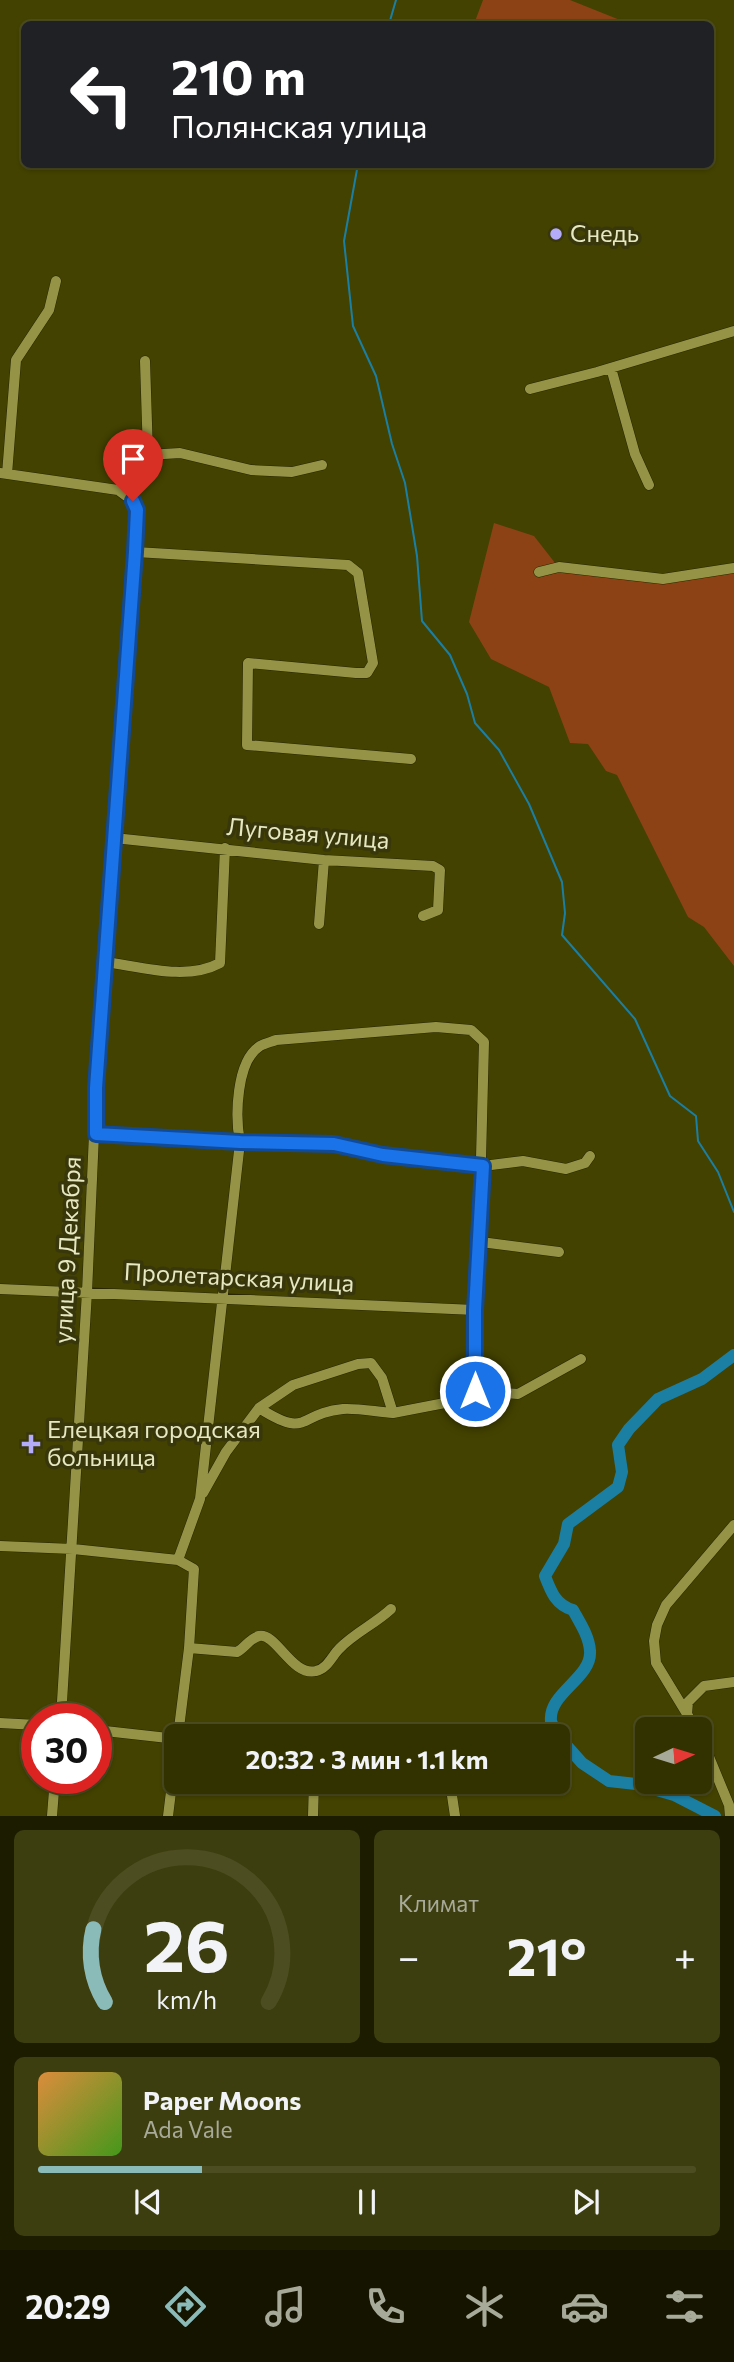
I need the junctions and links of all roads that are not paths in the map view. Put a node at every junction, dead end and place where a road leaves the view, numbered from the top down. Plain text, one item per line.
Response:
1 (56, 281) dead end
2 (734, 331) edge
3 (145, 361) dead end
4 (611, 368) junction
5 (530, 389) dead end
6 (148, 454) junction
7 (322, 465) dead end
8 (3, 473) edge
9 (649, 485) dead end
10 (127, 495) junction
11 (135, 552) junction
12 (734, 568) edge
13 (539, 572) dead end
14 (411, 759) dead end
15 (114, 838) junction
16 (225, 848) junction
17 (324, 860) junction
18 (423, 916) dead end
19 (319, 924) dead end
20 (106, 962) junction
21 (96, 1134) junction
22 (240, 1142) junction
23 (590, 1156) dead end
24 (483, 1166) junction
25 (481, 1242) junction
26 (559, 1252) dead end
27 (0, 1289) edge
28 (87, 1292) junction
29 (223, 1299) junction
30 (475, 1310) junction
31 (581, 1359) dead end
32 (475, 1391) junction
33 (259, 1408) junction
34 (393, 1413) junction
35 (200, 1499) junction
36 (734, 1525) edge
37 (0, 1546) edge
38 (73, 1549) junction
39 (178, 1560) junction
40 (391, 1609) dead end
41 (189, 1647) junction
42 (734, 1682) edge
43 (62, 1703) edge
44 (687, 1714) junction
45 (689, 1717) edge
46 (0, 1723) edge
47 (21, 1724) edge
48 (179, 1724) edge
49 (112, 1732) edge
50 (164, 1738) edge
51 (712, 1765) edge
52 (54, 1794) edge
53 (170, 1794) edge
54 (314, 1794) edge
55 (452, 1794) edge
56 (730, 1811) edge
57 (52, 1816) edge
58 (167, 1816) edge
59 (313, 1816) edge
60 (455, 1816) edge

1 - 8 street
2 - 4 street
3 - 6 street
4 - 5 street
4 - 9 street
6 - 7 street
6 - 10 street
8 - 10 street
10 - 11 street, улица 9 Декабря
11 - 14 street
11 - 15 street, улица 9 Декабря
12 - 13 street
15 - 16 street, Луговая улица
15 - 20 street, улица 9 Декабря
16 - 17 street, Луговая улица
16 - 20 street
17 - 18 street, Луговая улица
17 - 19 street
20 - 21 street, улица 9 Декабря
21 - 22 street
21 - 28 street, улица 9 Декабря
22 - 24 street
22 - 24 street
22 - 29 street
23 - 24 street
24 - 25 street
25 - 26 street
25 - 30 street
27 - 28 street, Пролетарская улица
28 - 29 street, Пролетарская улица
28 - 38 street, улица 9 Декабря
29 - 30 street, Пролетарская улица
29 - 35 street
30 - 32 street
31 - 32 street
32 - 34 street
33 - 34 street
33 - 34 street
33 - 35 street
35 - 39 street
36 - 44 street
37 - 38 street
38 - 39 street
38 - 43 street, улица 9 Декабря
39 - 41 street
40 - 41 street
41 - 48 street
42 - 44 street
44 - 45 street
46 - 47 street
49 - 50 street
51 - 56 street
52 - 57 street
53 - 58 street
54 - 59 street
55 - 60 street

